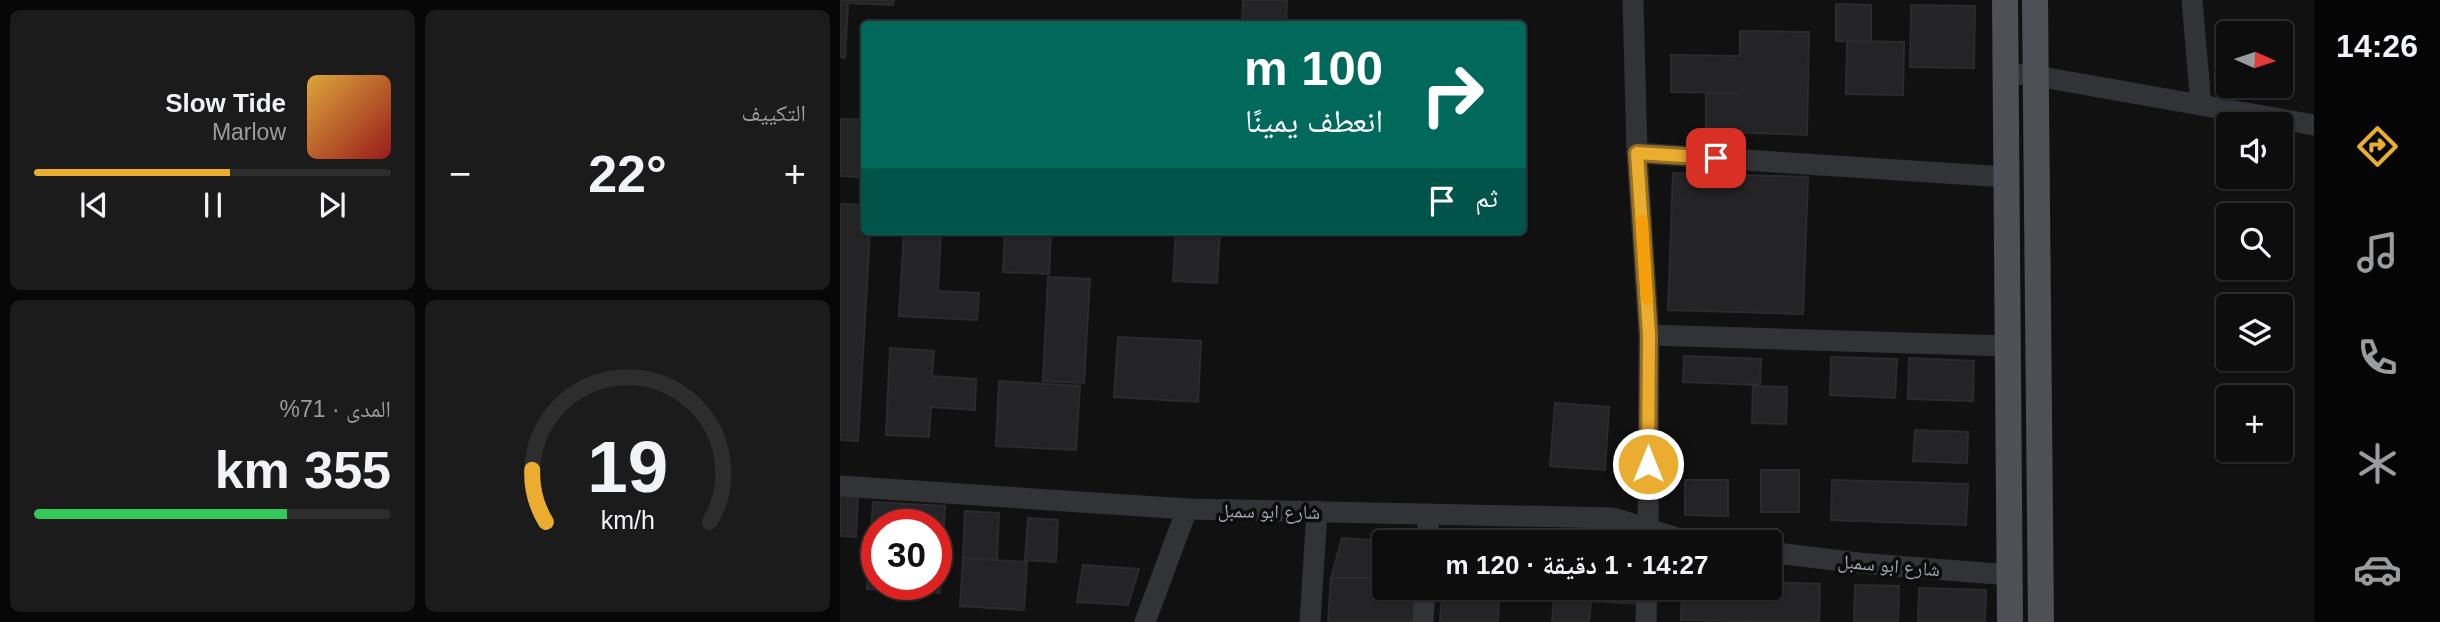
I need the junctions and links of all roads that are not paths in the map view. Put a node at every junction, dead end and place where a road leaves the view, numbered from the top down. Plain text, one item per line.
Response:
1 (1633, 0) edge
2 (2005, 0) edge
3 (2035, 0) edge
4 (2192, 0) edge
5 (2005, 73) junction
6 (2036, 76) junction
7 (2201, 105) junction
8 (2314, 125) edge
9 (1637, 153) junction
10 (2006, 177) junction
11 (1649, 335) junction
12 (2008, 346) junction
13 (840, 486) edge
14 (1187, 509) junction
15 (1317, 512) junction
16 (1429, 514) junction
17 (1428, 530) edge
18 (1637, 530) edge
19 (1648, 530) edge
20 (1782, 554) edge
21 (2010, 575) junction
22 (1424, 600) edge
23 (1647, 600) edge
24 (1145, 622) edge
25 (1310, 622) edge
26 (1423, 622) edge
27 (1646, 622) edge
28 (2010, 622) edge
29 (2041, 622) edge

1 - 9 street
2 - 5 main road
3 - 6 main road
4 - 7 street
5 - 6 street
5 - 10 main road
6 - 7 street
6 - 29 main road
7 - 8 street
9 - 10 street
9 - 11 street
10 - 12 main road
11 - 12 street
11 - 19 street
12 - 21 main road
13 - 14 street, شارع ابو سمبل
14 - 15 street, شارع ابو سمبل
14 - 24 street
15 - 16 street, شارع ابو سمبل
15 - 25 street
16 - 17 street
16 - 18 street, شارع ابو سمبل
20 - 21 street, شارع ابو سمبل
21 - 28 main road
22 - 26 street
23 - 27 street

